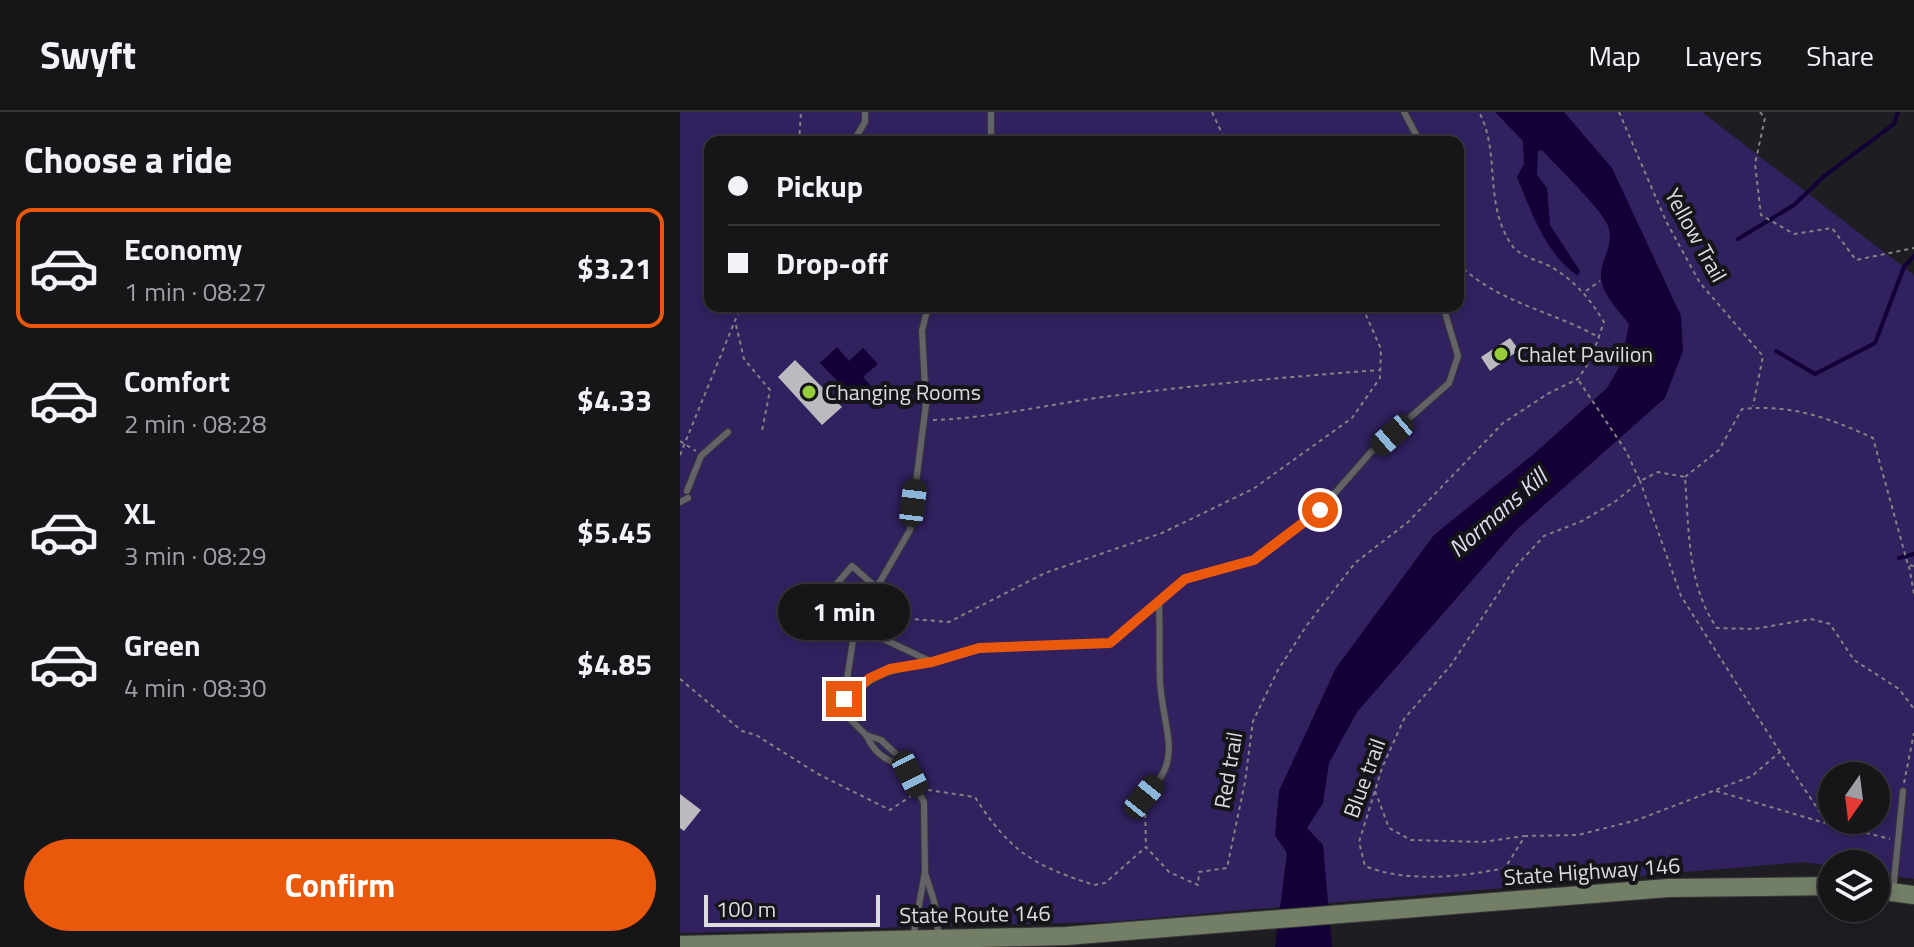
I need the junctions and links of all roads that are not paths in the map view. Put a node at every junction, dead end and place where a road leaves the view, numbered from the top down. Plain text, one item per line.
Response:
1 (865, 112) edge
2 (991, 112) edge
3 (1404, 112) edge
4 (857, 136) edge
5 (991, 136) edge
6 (1417, 136) edge
7 (927, 312) edge
8 (1445, 312) edge
9 (728, 432) dead end
10 (680, 502) edge
11 (877, 588) junction
12 (1159, 601) junction
13 (862, 613) junction
14 (932, 662) junction
15 (844, 699) junction
16 (866, 735) junction
17 (902, 765) junction
18 (1903, 791) road end
19 (1128, 808) dead end
20 (1890, 871) edge
21 (925, 872) junction
22 (1818, 886) edge
23 (1890, 891) edge
24 (1914, 895) edge
25 (1271, 922) joint
26 (939, 939) junction
27 (912, 940) junction
28 (680, 945) edge

1 - 4 lane
2 - 5 lane
3 - 6 lane
7 - 11 lane
8 - 12 lane
9 - 10 lane
11 - 13 lane
11 - 13 lane
12 - 14 lane
12 - 19 lane
13 - 14 lane
13 - 15 lane
14 - 15 lane
15 - 16 lane
16 - 17 lane
16 - 17 lane
17 - 21 lane
18 - 20 lane
21 - 26 lane
21 - 27 lane
22 - 25 main road, State Highway 146
23 - 24 main road
25 - 26 main road, State Route 146
26 - 27 main road, State Route 146
27 - 28 main road, State Route 146

